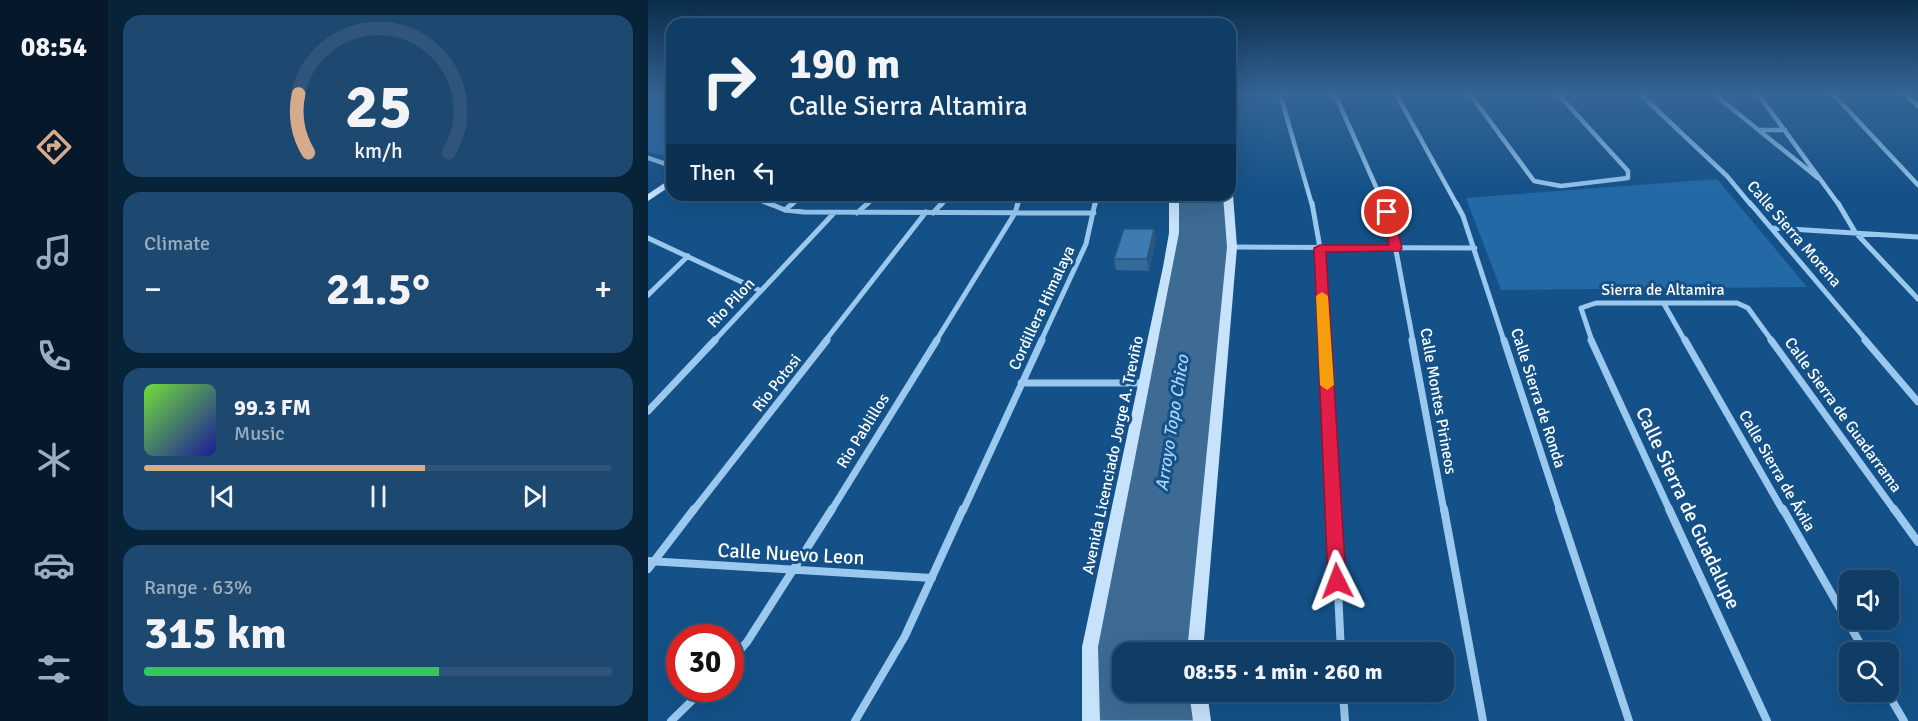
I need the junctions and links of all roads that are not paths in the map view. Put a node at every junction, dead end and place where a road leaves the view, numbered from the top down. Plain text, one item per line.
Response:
1 (1291, 128) edge
2 (1350, 128) edge
3 (1415, 128) edge
4 (1494, 128) edge
5 (1589, 128) edge
6 (1676, 128) edge
7 (1756, 128) edge
8 (1864, 128) edge
9 (1759, 130) junction
10 (1785, 130) joint
11 (648, 158) edge
12 (666, 164) edge
13 (1826, 184) junction
14 (666, 185) edge
15 (1918, 185) edge
16 (648, 198) edge
17 (762, 201) edge
18 (796, 201) edge
19 (871, 201) edge
20 (943, 201) edge
21 (1018, 201) edge
22 (1096, 201) edge
23 (1174, 201) edge
24 (1228, 201) edge
25 (785, 210) junction
26 (929, 212) junction
27 (834, 213) junction
28 (858, 213) junction
29 (1015, 213) junction
30 (1094, 213) junction
31 (1772, 228) junction
32 (1856, 232) junction
33 (1918, 237) edge
34 (648, 238) edge
35 (1232, 248) junction
36 (1320, 248) junction
37 (1396, 248) junction
38 (1475, 248) junction
39 (688, 256) junction
40 (761, 291) junction
41 (648, 296) edge
42 (1918, 299) edge
43 (1664, 304) junction
44 (1746, 306) joint
45 (1581, 308) joint
46 (1021, 383) junction
47 (1145, 383) junction
48 (1918, 402) edge
49 (648, 411) edge
50 (1918, 542) edge
51 (650, 564) edge
52 (795, 570) junction
53 (932, 578) junction
54 (1197, 642) edge
55 (1340, 642) edge
56 (1859, 642) edge
57 (744, 645) edge
58 (691, 702) edge
59 (1199, 702) edge
60 (1344, 702) edge
61 (1893, 702) edge
62 (671, 721) edge
63 (855, 721) edge
64 (1091, 721) edge
65 (1202, 721) edge
66 (1345, 721) edge
67 (1483, 721) edge
68 (1629, 721) edge
69 (1767, 721) edge
70 (1904, 721) edge

1 - 36 street
2 - 37 street, Calle Montes Pirineos
3 - 38 street, Calle Sierra de Ronda
4 - 5 street
6 - 31 street, Calle Sierra Morena
7 - 9 street
8 - 15 street
9 - 10 street
9 - 13 street
10 - 13 street
11 - 12 street
13 - 32 street
14 - 16 main road
17 - 25 street
18 - 25 street
19 - 28 street
20 - 26 street, Rio Potosi
21 - 29 street, Rio Pablillos
22 - 30 street, Cordillera Himalaya
23 - 47 main road, Avenida Licenciado Jorge A. Treviño
24 - 35 main road
25 - 27 street
26 - 28 street
26 - 29 street
26 - 51 street, Rio Potosi
27 - 28 street
27 - 40 street, Rio Pilon
29 - 30 street
29 - 52 street, Rio Pablillos
30 - 46 street, Cordillera Himalaya
31 - 32 street
31 - 48 street, Calle Sierra Morena
32 - 33 street
32 - 42 street
34 - 39 street
35 - 36 street
35 - 54 main road
36 - 37 street
36 - 55 street
37 - 38 street
37 - 67 street, Calle Montes Pirineos
38 - 68 street, Calle Sierra de Ronda
39 - 40 street
39 - 41 street
40 - 49 street, Rio Pilon
43 - 44 street, Sierra de Altamira
43 - 45 street, Sierra de Altamira
43 - 56 street, Calle Sierra de Ávila
44 - 50 street, Calle Sierra de Guadarrama
45 - 69 street, Calle Sierra de Guadalupe
46 - 47 street
46 - 53 street, Cordillera Himalaya
47 - 64 main road, Avenida Licenciado Jorge A. Treviño
51 - 52 street, Calle Nuevo Leon
52 - 53 street, Calle Nuevo Leon
52 - 57 street, Rio Pablillos
53 - 63 street, Cordillera Himalaya
58 - 62 street
59 - 65 main road
60 - 66 street
61 - 70 street

